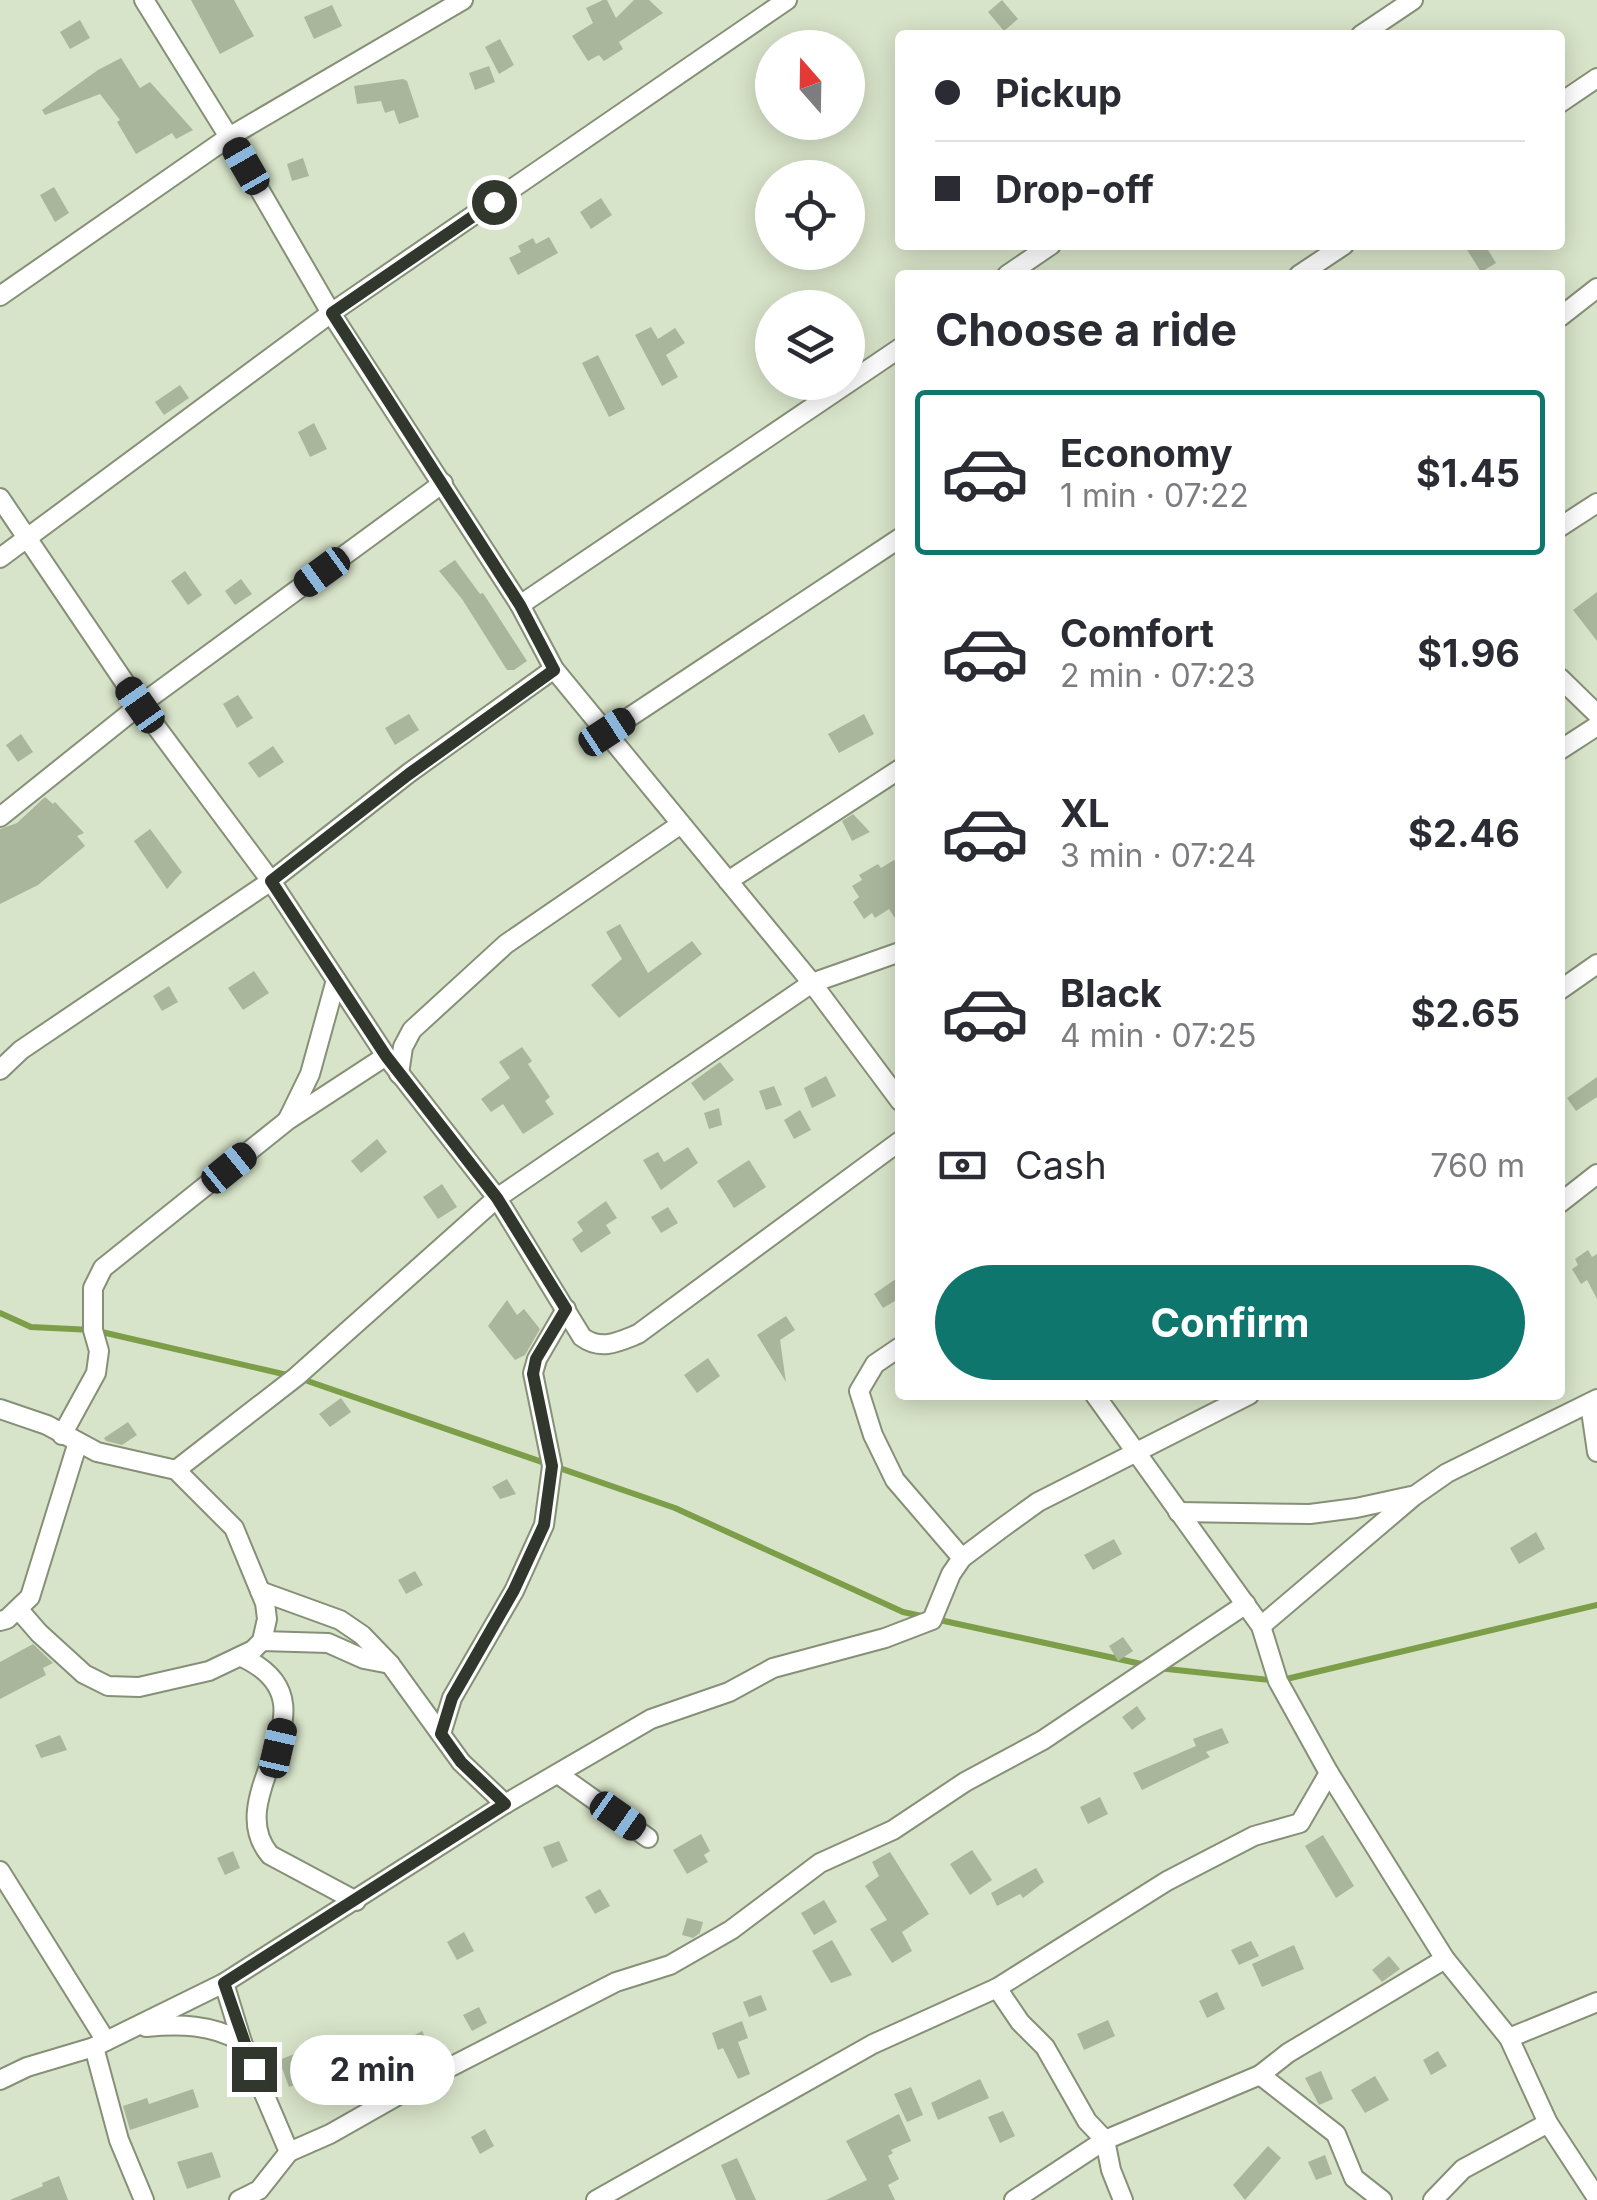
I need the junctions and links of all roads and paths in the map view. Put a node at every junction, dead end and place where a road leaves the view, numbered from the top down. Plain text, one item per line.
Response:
1 (144, 0) edge
2 (463, 0) edge
3 (787, 0) edge
4 (1413, 0) edge
5 (1369, 30) edge
6 (1597, 78) edge
7 (1565, 100) edge
8 (230, 137) junction
9 (1044, 250) edge
10 (1336, 250) edge
11 (1014, 270) edge
12 (1306, 270) edge
13 (1597, 288) edge
14 (0, 296) edge
15 (1565, 312) edge
16 (332, 313) junction
17 (895, 351) edge
18 (443, 483) junction
19 (0, 498) edge
20 (1597, 503) edge
21 (1565, 524) edge
22 (26, 540) junction
23 (895, 541) edge
24 (0, 558) edge
25 (520, 605) junction
26 (554, 670) junction
27 (1565, 683) edge
28 (140, 705) junction
29 (1597, 714) edge
30 (1597, 726) edge
31 (607, 732) junction
32 (1565, 747) edge
33 (895, 772) edge
34 (0, 817) edge
35 (681, 824) junction
36 (271, 881) junction
37 (728, 882) junction
38 (895, 954) edge
39 (1597, 964) edge
40 (336, 980) junction
41 (812, 983) junction
42 (1565, 986) edge
43 (386, 1056) junction
44 (0, 1070) edge
45 (399, 1074) junction
46 (895, 1094) edge
47 (288, 1120) junction
48 (895, 1145) edge
49 (1597, 1174) edge
50 (497, 1198) junction
51 (1565, 1199) edge
52 (566, 1309) junction
53 (895, 1350) edge
54 (1099, 1400) edge
55 (1239, 1400) edge
56 (1594, 1401) edge
57 (0, 1410) edge
58 (70, 1438) junction
59 (1597, 1452) edge
60 (1136, 1453) junction
61 (176, 1470) junction
62 (1414, 1496) junction
63 (1178, 1512) junction
64 (962, 1558) junction
65 (260, 1591) junction
66 (1246, 1604) junction
67 (19, 1610) junction
68 (0, 1621) edge
69 (1261, 1626) junction
70 (262, 1641) junction
71 (242, 1657) junction
72 (390, 1664) junction
73 (441, 1734) junction
74 (1330, 1772) junction
75 (558, 1774) junction
76 (505, 1804) junction
77 (648, 1838) dead end
78 (0, 1871) edge
79 (356, 1901) junction
80 (1445, 1960) junction
81 (224, 1983) junction
82 (997, 1988) junction
83 (1597, 2002) edge
84 (135, 2028) junction
85 (1509, 2038) junction
86 (242, 2042) junction
87 (100, 2044) junction
88 (1260, 2076) junction
89 (0, 2080) edge
90 (1548, 2124) junction
91 (1106, 2140) junction
92 (289, 2152) junction
93 (1597, 2198) edge
94 (144, 2200) edge
95 (240, 2200) edge
96 (596, 2200) edge
97 (1014, 2200) edge
98 (1124, 2200) edge
99 (1382, 2200) edge
100 (1433, 2200) edge

1 - 8 street
2 - 8 street
3 - 16 street
4 - 5 street
6 - 7 street
8 - 14 street
8 - 16 street
9 - 11 street
10 - 12 street
13 - 15 street
16 - 18 street
16 - 22 street
17 - 25 street
18 - 25 street
18 - 28 street
19 - 22 street
20 - 21 street
22 - 24 street
22 - 28 street
23 - 31 street
25 - 26 street
26 - 31 street
26 - 36 street
27 - 29 street
28 - 34 street
28 - 36 street
30 - 32 street
31 - 35 street
33 - 37 street
35 - 37 street
35 - 45 street
36 - 40 street
36 - 44 street
37 - 41 street
38 - 41 street
39 - 42 street
40 - 43 street
40 - 47 street
41 - 46 street
41 - 50 street
43 - 45 street
43 - 47 street
45 - 50 street
47 - 58 street
48 - 52 street
49 - 51 street
50 - 52 street
50 - 61 street
52 - 73 street
53 - 64 street
54 - 60 street
55 - 60 street
56 - 59 street
56 - 62 street
57 - 58 street
58 - 61 street
58 - 67 street
60 - 63 street
60 - 64 street
61 - 65 street
62 - 63 street
62 - 69 street
63 - 66 street
64 - 75 street
65 - 70 street
65 - 72 street
66 - 69 street
66 - 92 street
67 - 68 street
67 - 71 street
69 - 74 street
70 - 71 street
70 - 72 street
71 - 79 street
72 - 73 street
73 - 76 street
74 - 80 street
74 - 82 street
75 - 76 street
75 - 77 street
76 - 79 street
78 - 87 street
79 - 81 street
80 - 85 street
80 - 88 street
81 - 84 street
81 - 86 street
82 - 91 street
82 - 96 street
83 - 85 street
84 - 86 street
84 - 87 street
85 - 90 street
86 - 92 street
87 - 89 street
87 - 94 street
88 - 91 street
88 - 99 street
90 - 93 street
90 - 100 street
91 - 97 street
91 - 98 street
92 - 95 street

